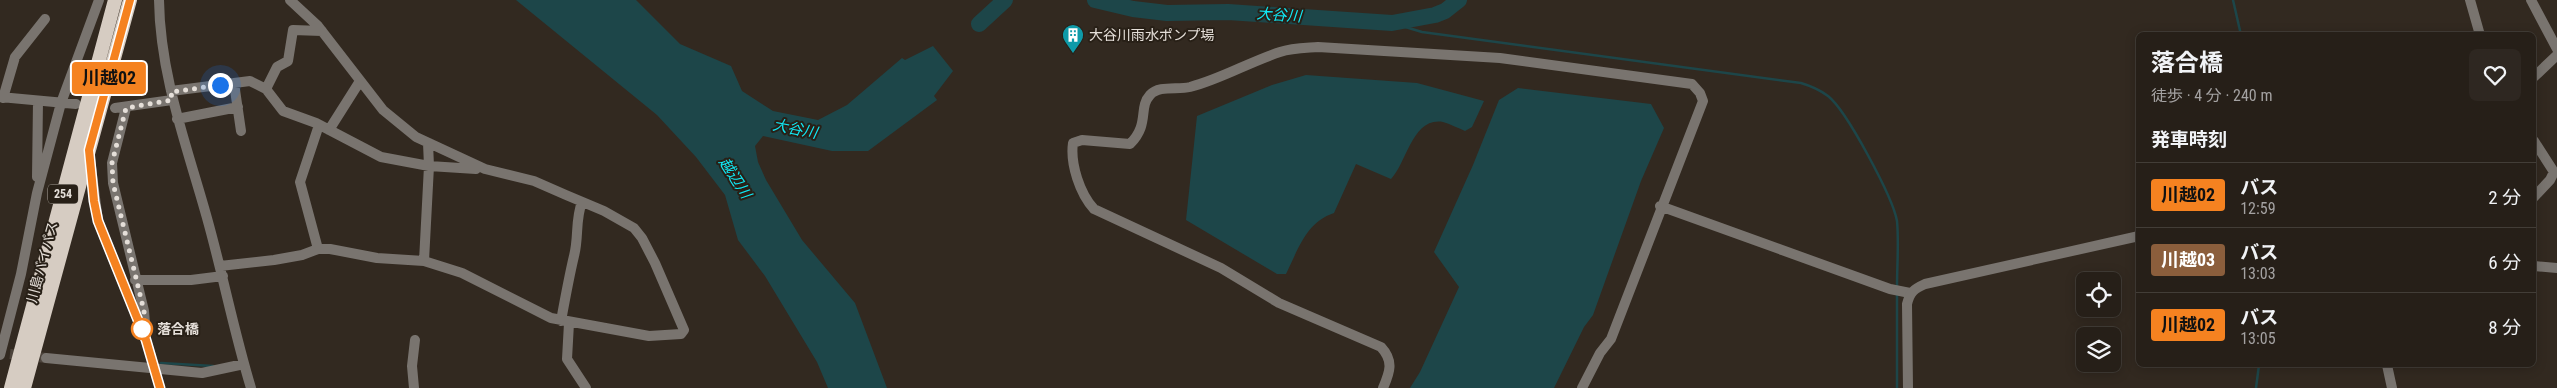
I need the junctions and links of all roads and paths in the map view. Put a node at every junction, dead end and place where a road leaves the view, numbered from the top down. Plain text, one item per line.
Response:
1 (99, 0) edge
2 (115, 0) edge
3 (130, 0) edge
4 (159, 0) edge
5 (290, 0) edge
6 (2470, 0) edge
7 (2531, 0) edge
8 (45, 19) dead end
9 (322, 31) junction
10 (2479, 32) edge
11 (2557, 49) edge
12 (2557, 55) edge
13 (2536, 75) edge
14 (360, 81) junction
15 (234, 83) junction
16 (266, 89) junction
17 (172, 96) junction
18 (2, 97) edge
19 (38, 101) junction
20 (61, 103) junction
21 (76, 104) dead end
22 (238, 107) junction
23 (177, 119) junction
24 (319, 125) junction
25 (329, 130) junction
26 (241, 131) dead end
27 (428, 143) junction
28 (2536, 144) edge
29 (89, 150) junction
30 (2554, 164) edge
31 (430, 166) junction
32 (485, 169) junction
33 (37, 193) junction
34 (2536, 196) edge
35 (582, 202) junction
36 (1660, 206) junction
37 (2136, 237) edge
38 (318, 249) junction
39 (424, 261) junction
40 (2536, 266) edge
41 (2557, 268) edge
42 (221, 271) junction
43 (135, 280) junction
44 (1910, 293) junction
45 (565, 322) junction
46 (146, 340) junction
47 (415, 340) dead end
48 (3, 353) edge
49 (46, 358) tunnel mouth
50 (244, 364) junction
51 (2387, 367) edge
52 (155, 368) junction
53 (11, 388) edge
54 (24, 388) edge
55 (160, 388) edge
56 (251, 388) edge
57 (414, 388) edge
58 (586, 388) edge
59 (1383, 388) edge
60 (1582, 388) edge
61 (1908, 388) edge
62 (2392, 388) edge

1 - 20 street
2 - 53 highway, 川島バイパス / 254
3 - 29 highway, 川島バイパス / 254
4 - 17 street
5 - 9 street
6 - 10 street
7 - 11 street
8 - 18 street
9 - 14 street
9 - 16 street
12 - 13 street
14 - 25 street
14 - 27 street
15 - 16 street
15 - 17 street
15 - 22 street
16 - 24 street
17 - 23 street
17 - 43 street
18 - 19 street
19 - 20 street
19 - 33 street
20 - 21 street
20 - 33 street
22 - 23 street
22 - 26 street
23 - 42 street
24 - 25 street
24 - 38 street
25 - 31 street
27 - 31 street
27 - 32 street
28 - 30 street
29 - 46 street
29 - 54 highway, 川島バイパス / 254
30 - 34 street
31 - 32 street
31 - 39 street
32 - 35 street
33 - 48 street
35 - 45 street
35 - 45 street
36 - 44 street
36 - 59 street
36 - 60 street
37 - 44 street
38 - 39 street
38 - 42 street
39 - 45 street
40 - 41 street
42 - 43 street
42 - 50 street
43 - 46 street
44 - 61 street
45 - 58 street
46 - 52 street
47 - 57 street
49 - 52 street
50 - 52 street
50 - 56 street
51 - 62 street
52 - 55 street

